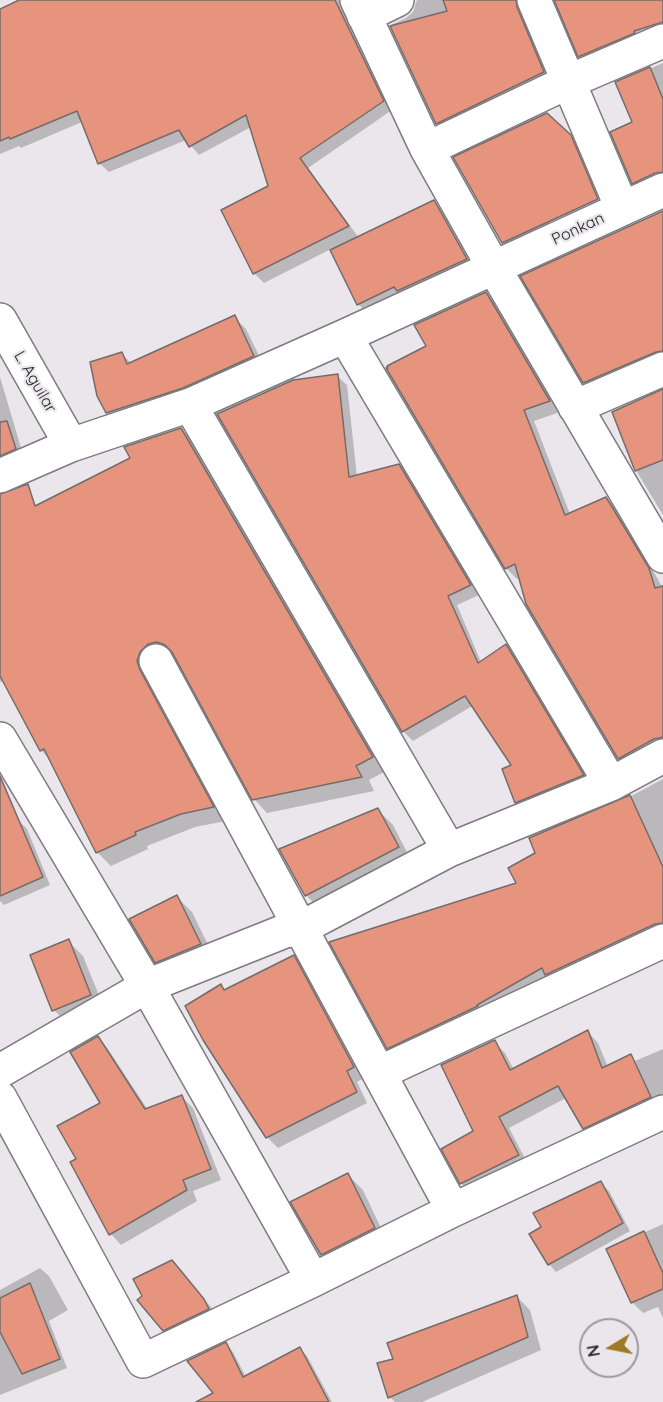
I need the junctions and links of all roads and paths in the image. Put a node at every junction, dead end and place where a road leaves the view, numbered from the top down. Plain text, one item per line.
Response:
1 (397, 0) edge
2 (534, 0) edge
3 (360, 8) edge
4 (663, 41) edge
5 (570, 81) junction
6 (427, 149) junction
7 (663, 190) edge
8 (622, 208) junction
9 (494, 268) junction
10 (0, 320) edge
11 (345, 336) junction
12 (663, 369) edge
13 (190, 405) junction
14 (575, 407) junction
15 (71, 445) junction
16 (0, 476) edge
17 (661, 550) edge
18 (156, 661) dead end
19 (0, 739) edge
20 (663, 756) edge
21 (611, 784) junction
22 (449, 850) junction
23 (301, 928) junction
24 (663, 941) edge
25 (147, 986) junction
26 (0, 1071) edge
27 (379, 1073) junction
28 (0, 1098) edge
29 (663, 1112) edge
30 (453, 1210) junction
31 (313, 1280) junction

1 - 3 street
2 - 5 street
3 - 6 street
4 - 5 street
5 - 6 street
5 - 8 street
6 - 9 street
7 - 8 street, Ponkan
8 - 9 street, Ponkan
9 - 11 street, Ponkan
9 - 14 street
10 - 15 street, L. Aguilar
11 - 13 street, Ponkan
11 - 21 street
12 - 14 street
13 - 15 street, Ponkan
13 - 22 street
14 - 17 street
15 - 16 street, Ponkan
18 - 23 street
19 - 25 street
20 - 21 street
21 - 22 street
22 - 23 street
23 - 25 street
23 - 27 street
24 - 27 street
25 - 26 street
25 - 31 street
27 - 30 street
28 - 31 street
29 - 30 street
30 - 31 street

